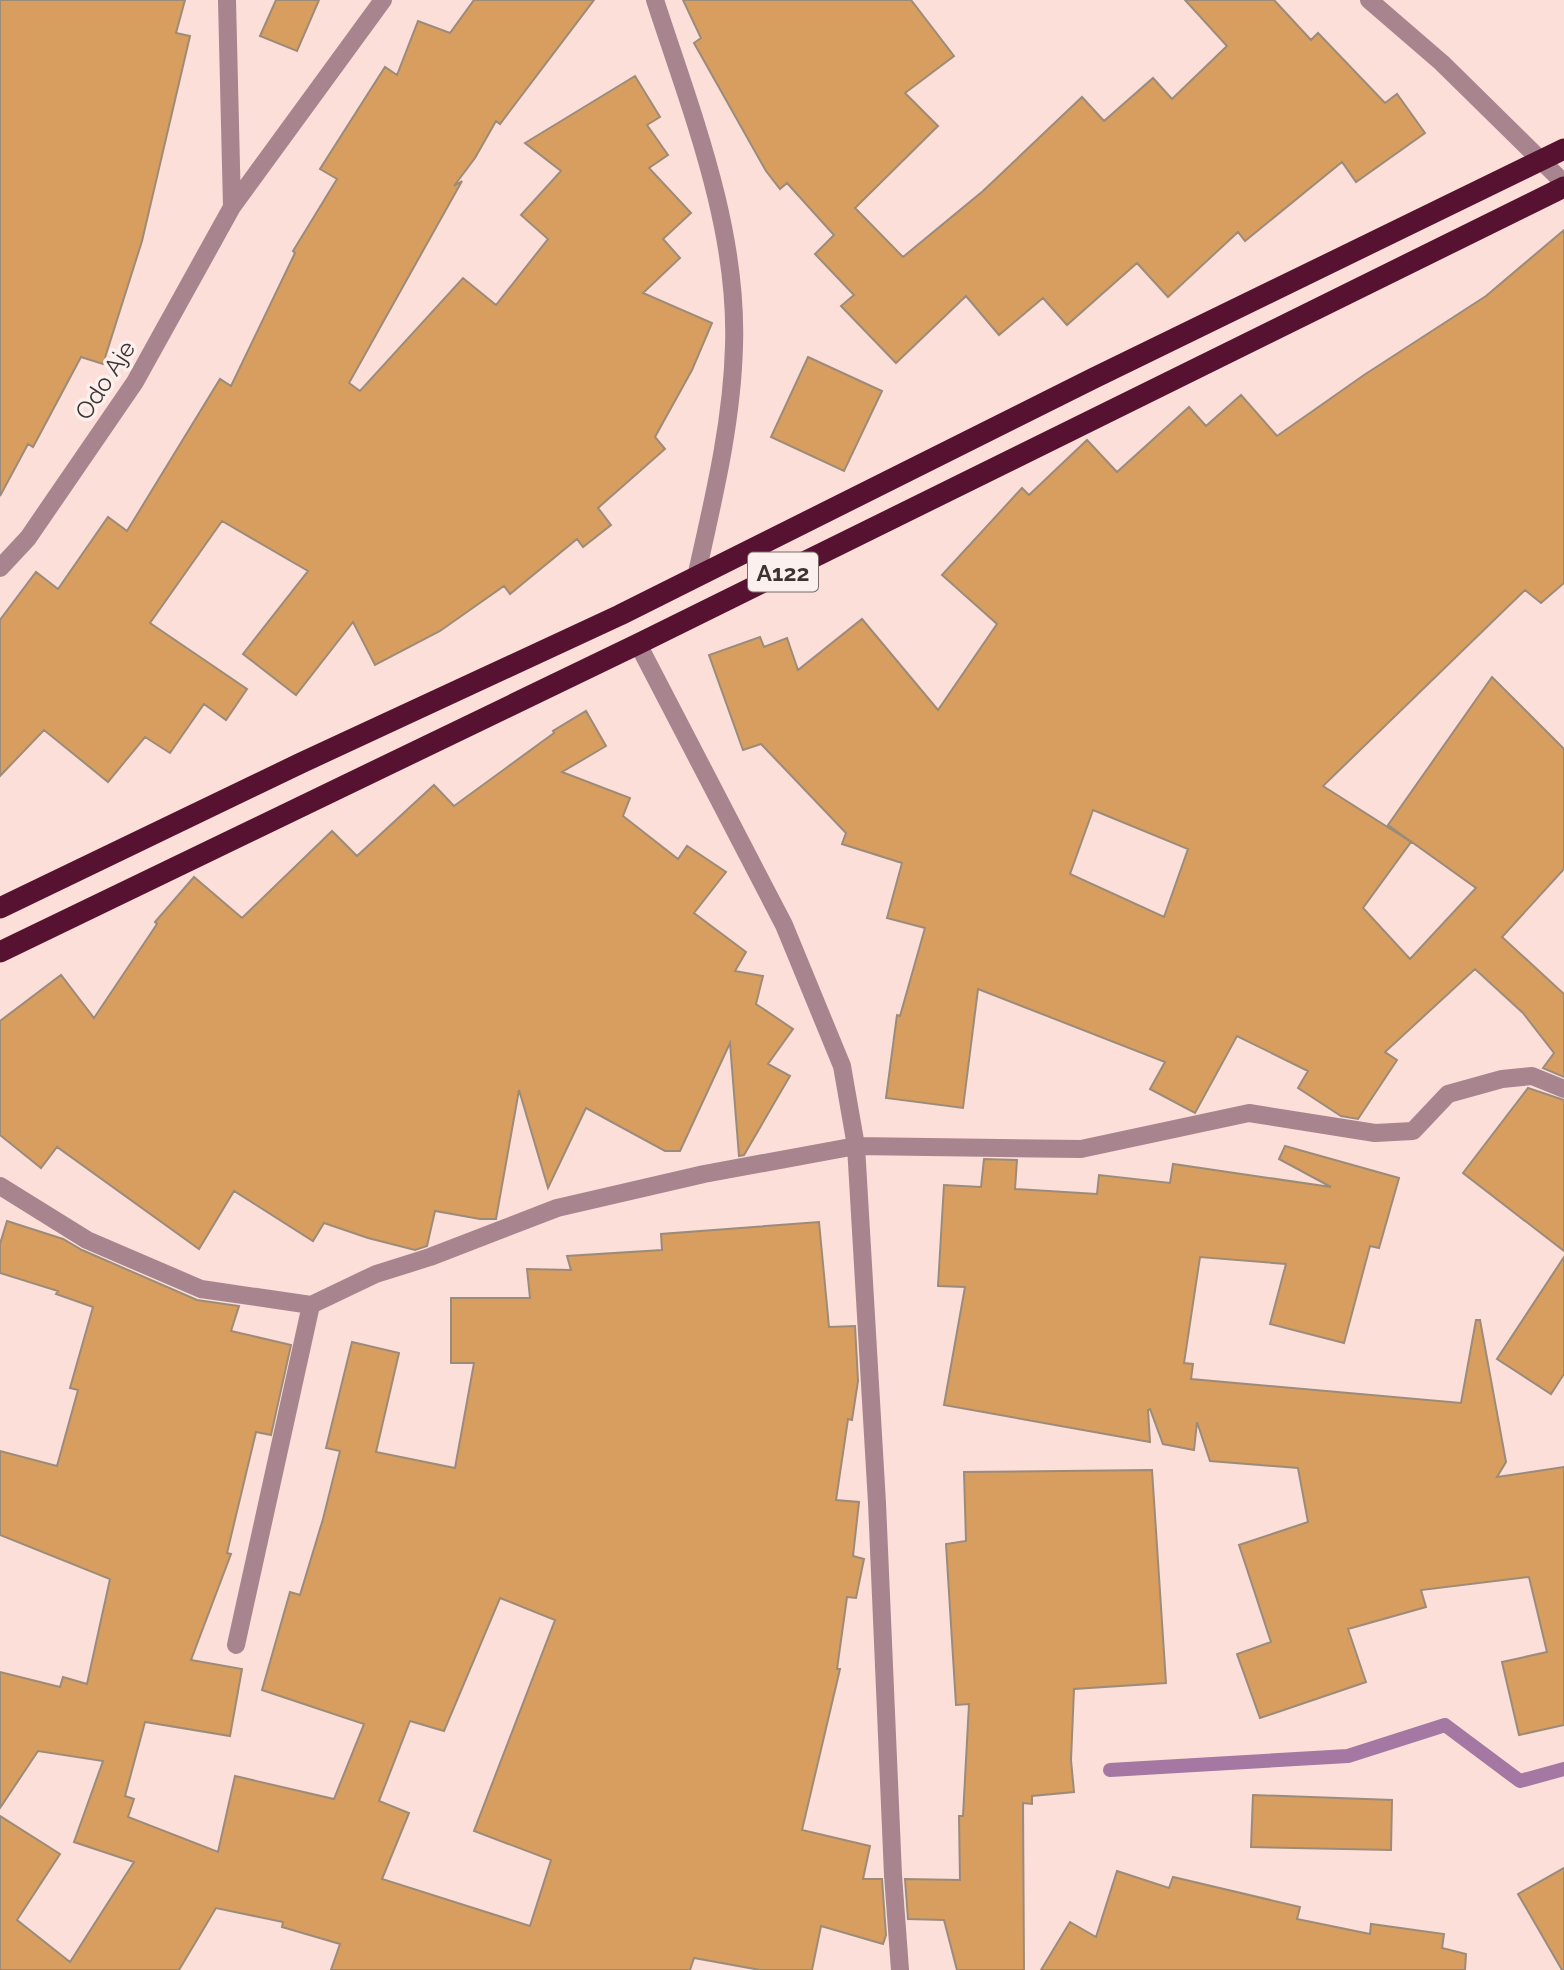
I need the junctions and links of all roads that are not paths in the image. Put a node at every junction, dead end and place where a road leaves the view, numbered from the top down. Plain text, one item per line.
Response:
1 (227, 0) edge
2 (383, 0) edge
3 (655, 0) edge
4 (1369, 0) edge
5 (1564, 149) edge
6 (1539, 161) junction
7 (1564, 185) edge
8 (232, 207) junction
9 (0, 568) edge
10 (696, 577) junction
11 (638, 645) junction
12 (0, 908) edge
13 (0, 952) edge
14 (1564, 1090) edge
15 (856, 1146) junction
16 (0, 1186) edge
17 (312, 1305) junction
18 (236, 1645) dead end
19 (900, 1970) edge

1 - 8 street
2 - 8 street, Odo Aje
3 - 10 street
4 - 6 street
5 - 6 highway, A122
6 - 7 street
6 - 10 highway, A122
7 - 11 highway, A122
8 - 9 street, Odo Aje
10 - 12 highway, A122
11 - 13 highway, A122
11 - 15 street
14 - 15 street
15 - 17 street
15 - 19 street
16 - 17 street
17 - 18 street

